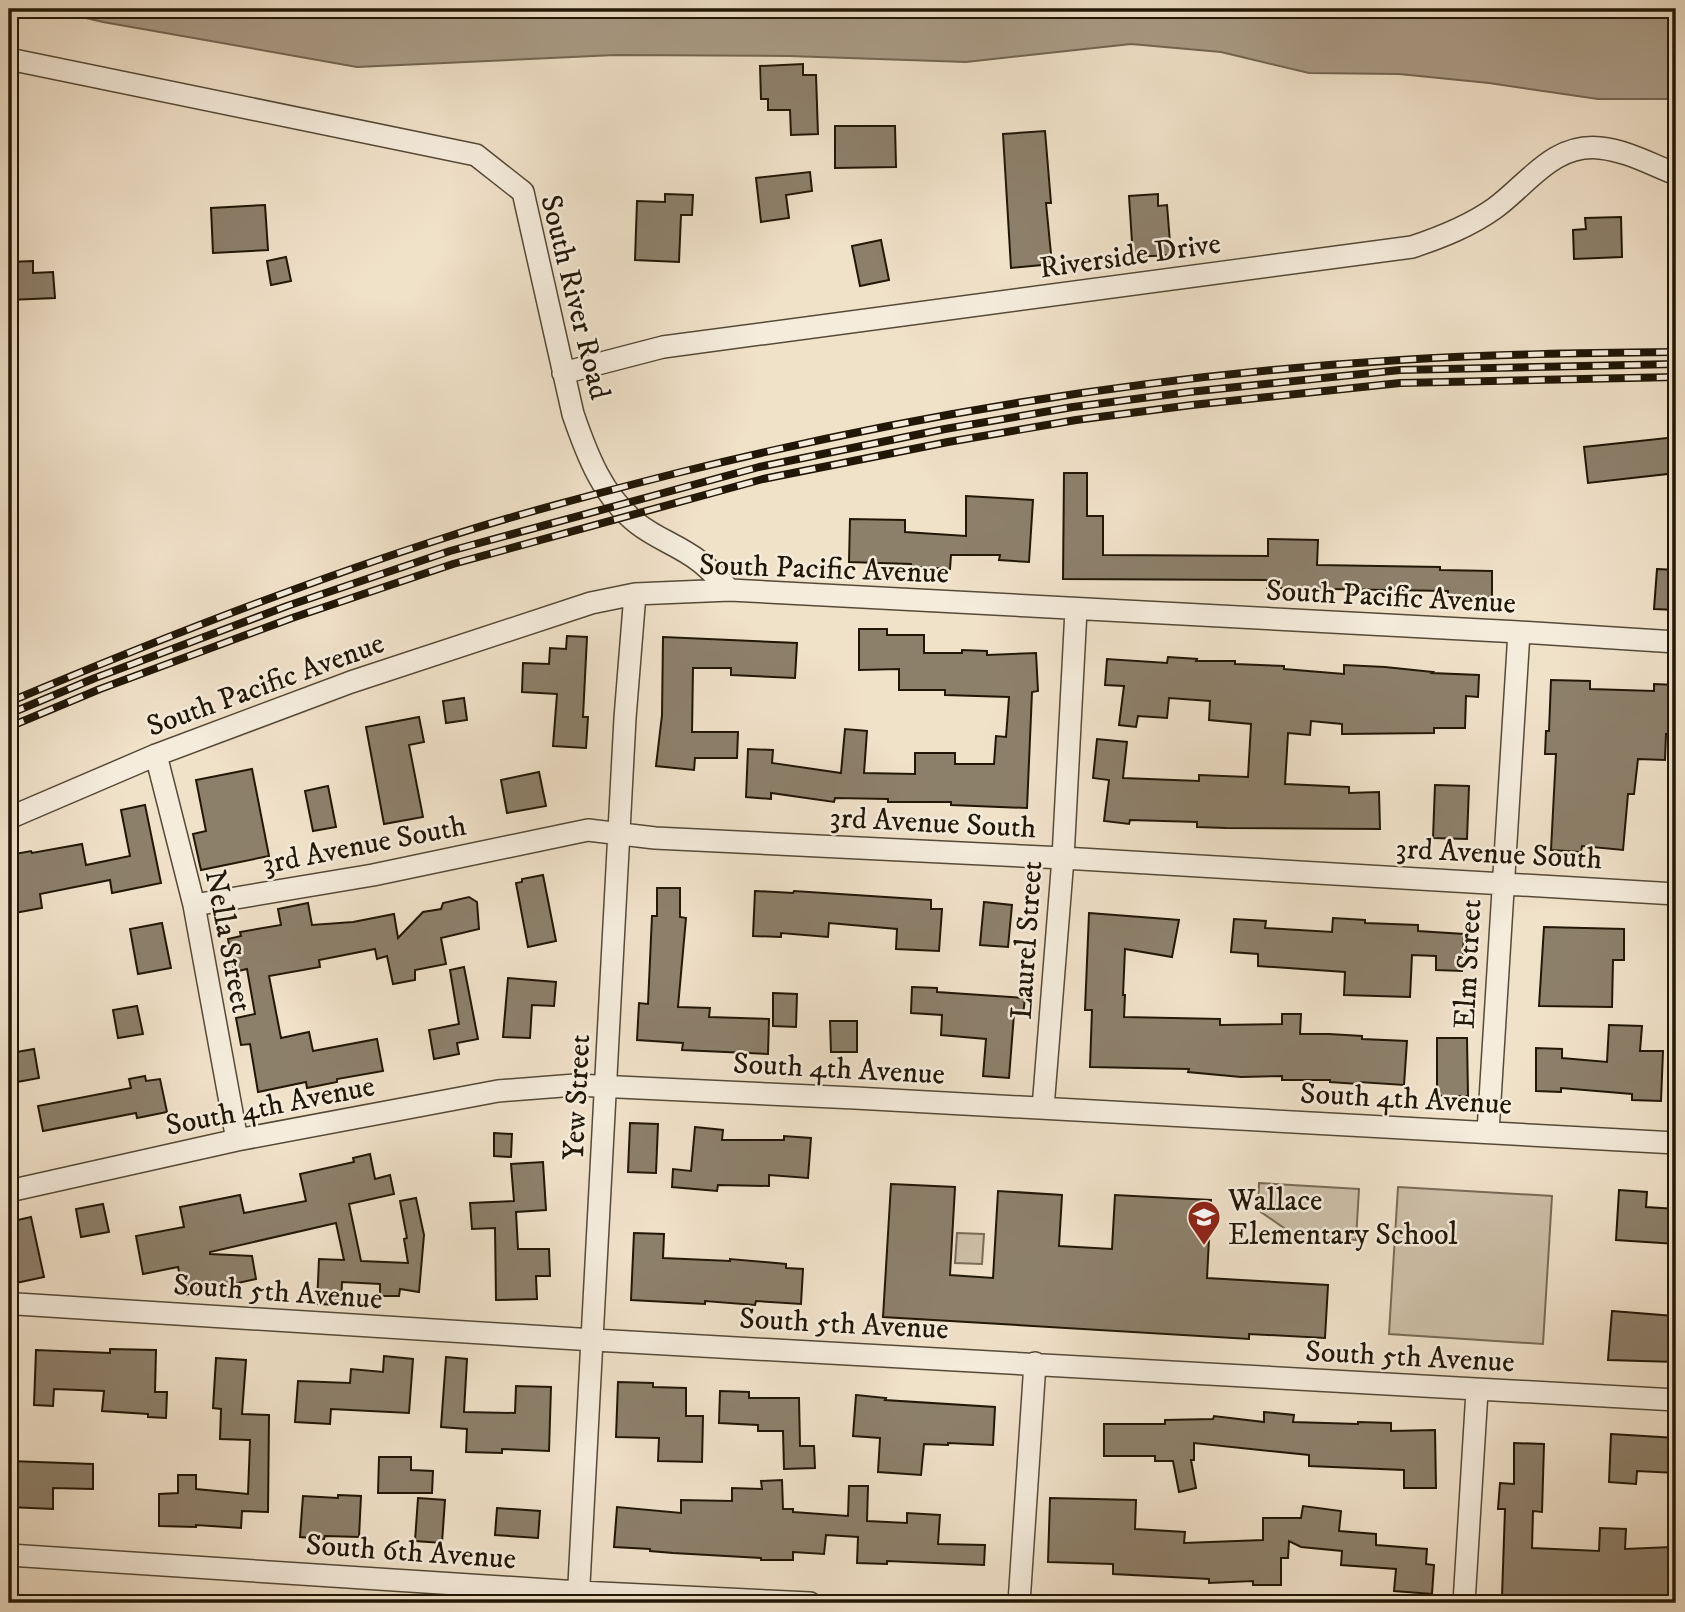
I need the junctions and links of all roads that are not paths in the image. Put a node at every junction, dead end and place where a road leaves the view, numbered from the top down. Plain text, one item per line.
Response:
1 (9, 59) edge
2 (1676, 174) edge
3 (563, 373) junction
4 (730, 590) junction
5 (635, 594) junction
6 (1076, 610) junction
7 (1519, 632) junction
8 (1676, 642) edge
9 (156, 755) junction
10 (9, 818) edge
11 (620, 833) junction
12 (1063, 858) junction
13 (1502, 883) junction
14 (1676, 894) edge
15 (194, 905) junction
16 (606, 1087) junction
17 (1043, 1108) junction
18 (1488, 1132) junction
19 (237, 1140) junction
20 (1676, 1143) edge
21 (9, 1191) edge
22 (9, 1306) edge
23 (594, 1340) junction
24 (1035, 1363) junction
25 (1477, 1391) junction
26 (1676, 1400) edge
27 (9, 1555) edge
28 (579, 1598) edge
29 (810, 1603) edge
30 (1019, 1603) edge
31 (1464, 1603) edge

1 - 3 street, South River Road
2 - 3 street, Riverside Drive
3 - 4 street, South River Road
4 - 5 street, South Pacific Avenue
4 - 6 street, South Pacific Avenue
5 - 9 street, South Pacific Avenue
5 - 11 street, Yew Street
6 - 7 street, South Pacific Avenue
6 - 12 street, Laurel Street
7 - 8 street, South Pacific Avenue
7 - 13 street, Elm Street
9 - 10 street, South Pacific Avenue
9 - 15 street, Nella Street
11 - 12 street, 3rd Avenue South
11 - 15 street, 3rd Avenue South
11 - 16 street, Yew Street
12 - 13 street, 3rd Avenue South
12 - 17 street, Laurel Street
13 - 14 street, 3rd Avenue South
13 - 18 street, Elm Street
15 - 19 street, Nella Street
16 - 17 street, South 4th Avenue
16 - 19 street, South 4th Avenue
16 - 23 street, Yew Street
17 - 18 street, South 4th Avenue
18 - 20 street, South 4th Avenue
19 - 21 street, South 4th Avenue
22 - 23 street, South 5th Avenue
23 - 24 street, South 5th Avenue
23 - 28 street, Yew Street
24 - 25 street, South 5th Avenue
24 - 30 street
25 - 26 street, South 5th Avenue
25 - 31 street
27 - 28 street, South 6th Avenue
28 - 29 street, South 6th Avenue

